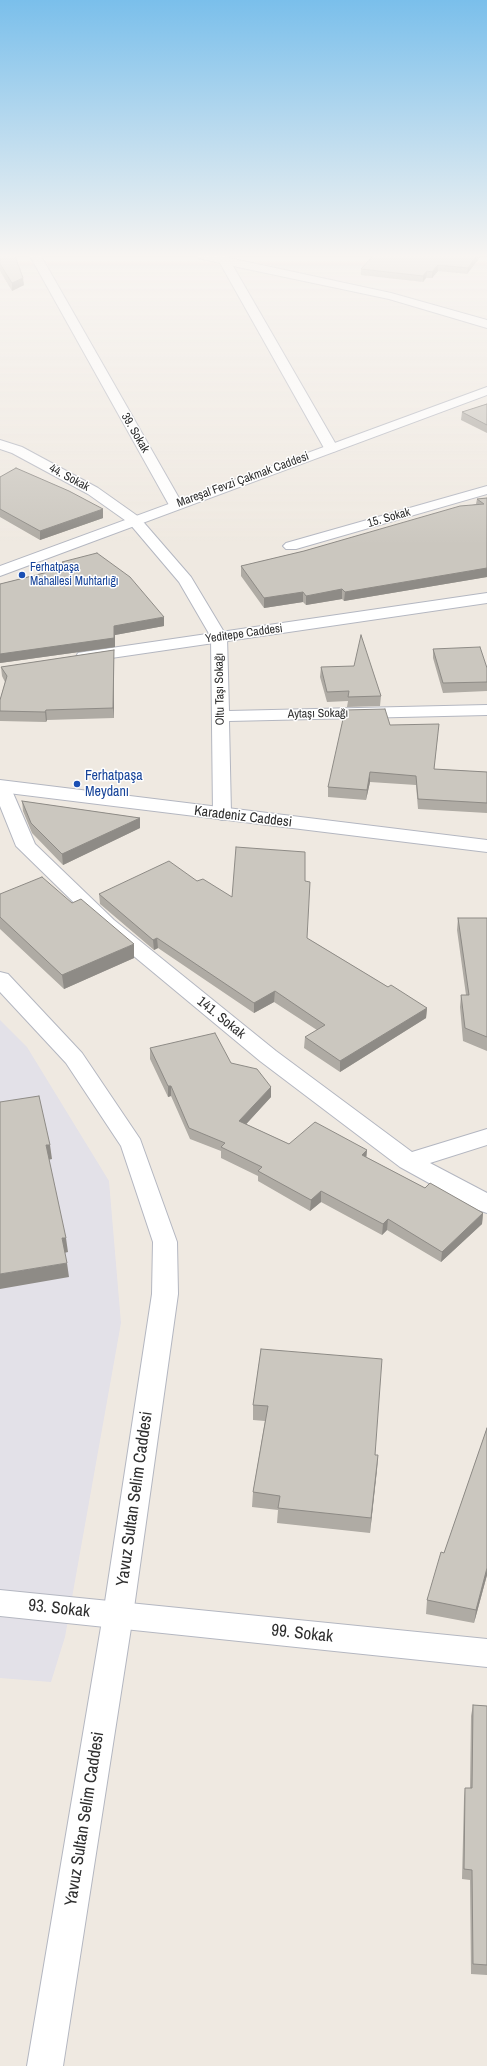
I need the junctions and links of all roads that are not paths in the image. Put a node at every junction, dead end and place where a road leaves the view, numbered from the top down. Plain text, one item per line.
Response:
1 (89, 352) edge
2 (277, 352) edge
3 (487, 391) edge
4 (0, 444) edge
5 (331, 448) junction
6 (487, 490) edge
7 (176, 505) junction
8 (134, 520) junction
9 (292, 546) dead end
10 (0, 571) edge
11 (487, 598) edge
12 (219, 637) junction
13 (70, 659) edge
14 (487, 710) edge
15 (221, 716) junction
16 (0, 786) edge
17 (222, 814) junction
18 (487, 846) edge
19 (0, 979) edge
20 (487, 1137) edge
21 (408, 1161) junction
22 (487, 1204) edge
23 (0, 1603) edge
24 (118, 1615) junction
25 (487, 1653) edge
26 (45, 2066) edge

1 - 7 street, 39. Sokak
2 - 5 street
3 - 5 street, Mareşal Fevzi Çakmak Caddesi
4 - 8 street, 44. Sokak
5 - 7 street, Mareşal Fevzi Çakmak Caddesi
6 - 9 street, 15. Sokak
7 - 8 street, Mareşal Fevzi Çakmak Caddesi
8 - 10 street, Mareşal Fevzi Çakmak Caddesi
8 - 12 street, Oltu Taşı Sokağı
11 - 12 street, Yeditepe Caddesi
12 - 13 street, Yeditepe Caddesi
12 - 15 street, Oltu Taşı Sokağı
14 - 15 street, Aytaşı Sokağı
15 - 17 street, Oltu Taşı Sokağı
16 - 17 street, Karadeniz Caddesi
16 - 21 street, 141. Sokak
17 - 18 street, Karadeniz Caddesi
19 - 24 street, Yavuz Sultan Selim Caddesi
20 - 21 street
21 - 22 street, 141. Sokak
23 - 24 street, 93. Sokak
24 - 25 street, 99. Sokak
24 - 26 street, Yavuz Sultan Selim Caddesi

